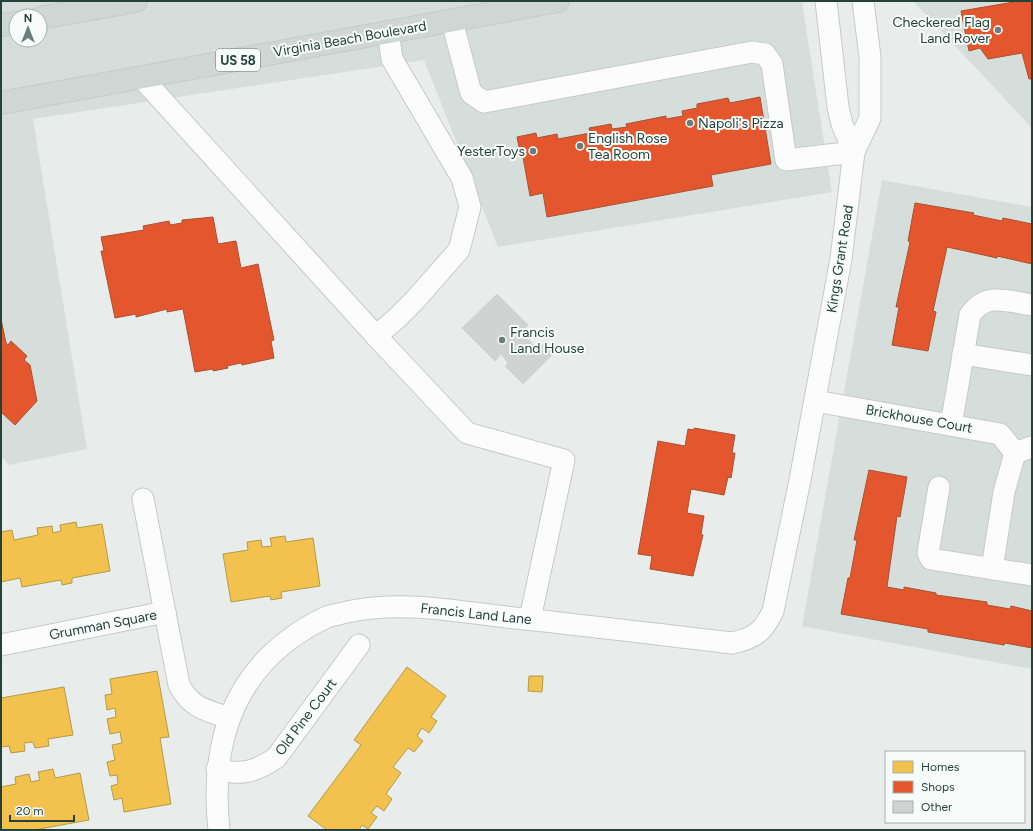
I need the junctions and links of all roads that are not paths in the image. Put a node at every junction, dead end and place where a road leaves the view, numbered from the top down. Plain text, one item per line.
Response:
1 (558, 1) edge
2 (826, 1) edge
3 (862, 1) edge
4 (125, 2) edge
5 (48, 16) edge
6 (452, 21) junction
7 (388, 32) junction
8 (141, 77) junction
9 (1, 103) edge
10 (854, 152) junction
11 (1032, 305) edge
12 (376, 336) junction
13 (963, 354) junction
14 (1032, 365) edge
15 (815, 401) junction
16 (951, 425) junction
17 (1023, 450) edge
18 (939, 487) dead end
19 (143, 499) dead end
20 (792, 519) joint
21 (992, 569) junction
22 (1032, 575) edge
23 (165, 612) junction
24 (530, 619) junction
25 (1, 645) edge
26 (359, 645) dead end
27 (229, 718) junction
28 (217, 769) junction
29 (219, 830) edge

1 - 6 main road, Virginia Beach Boulevard / US 58
2 - 10 street
3 - 10 street, Kings Grant Road
4 - 5 main road
6 - 7 main road, Virginia Beach Boulevard / US 58
6 - 10 street
7 - 8 main road, Virginia Beach Boulevard / US 58
7 - 12 street
8 - 9 main road, Virginia Beach Boulevard / US 58
8 - 12 street
10 - 15 street, Kings Grant Road
11 - 13 street
12 - 24 street
13 - 14 street
13 - 16 street
15 - 16 street, Brickhouse Court
15 - 20 street, Kings Grant Road
16 - 17 street, Brickhouse Court
17 - 21 street
18 - 21 street
19 - 23 street
20 - 24 street, Francis Land Lane
21 - 22 street
23 - 25 street, Grumman Square
23 - 27 street, Grumman Square
24 - 27 street, Francis Land Lane
26 - 28 street, Old Pine Court
27 - 28 street, Francis Land Lane
28 - 29 street, Francis Land Lane

